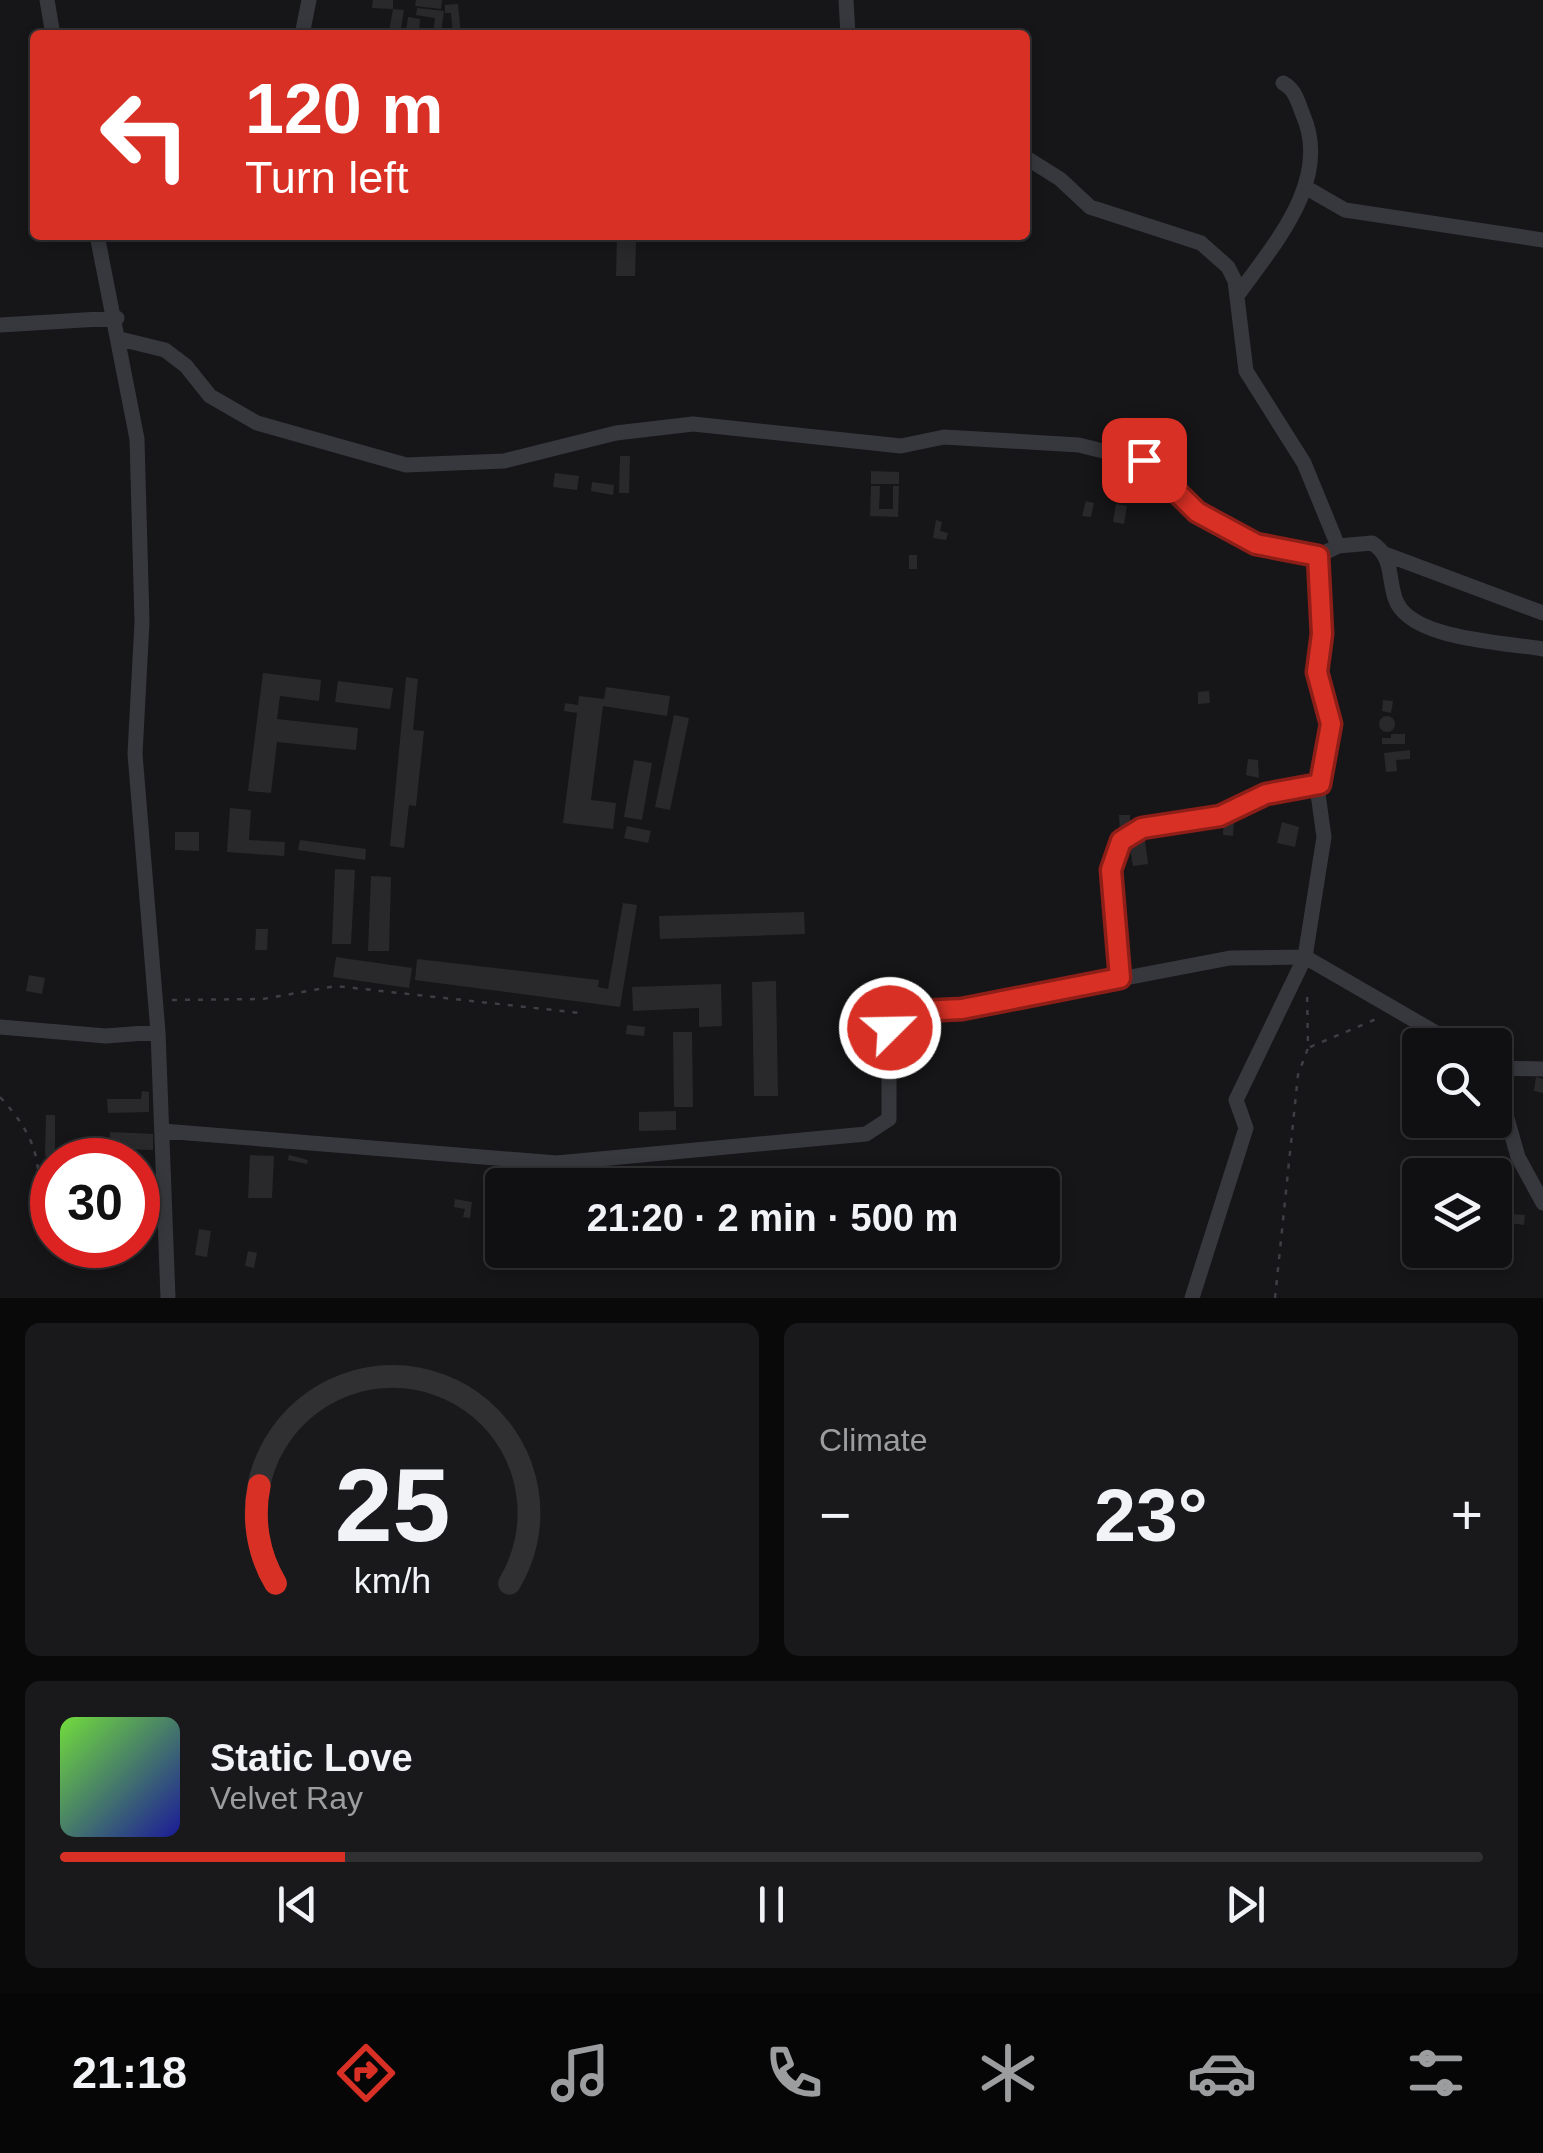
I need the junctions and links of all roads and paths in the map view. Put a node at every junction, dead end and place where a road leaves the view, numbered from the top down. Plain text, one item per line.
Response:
1 (47, 0) edge
2 (308, 0) edge
3 (846, 0) edge
4 (53, 30) edge
5 (303, 30) edge
6 (848, 30) edge
7 (1283, 83) dead end
8 (1030, 160) edge
9 (1304, 187) junction
10 (98, 240) edge
11 (1543, 240) edge
12 (1237, 296) junction
13 (117, 318) junction
14 (0, 324) edge
15 (120, 339) junction
16 (1338, 546) junction
17 (1385, 554) junction
18 (1318, 556) junction
19 (1543, 613) edge
20 (1543, 649) edge
21 (1320, 784) junction
22 (1305, 957) junction
23 (1120, 978) junction
24 (1307, 988) dead end
25 (156, 1000) junction
26 (1396, 1011) junction
27 (580, 1013) dead end
28 (0, 1027) edge
29 (1426, 1028) edge
30 (158, 1032) junction
31 (1308, 1048) junction
32 (1512, 1068) edge
33 (1543, 1069) edge
34 (0, 1097) edge
35 (163, 1131) junction
36 (1512, 1136) edge
37 (30, 1142) edge
38 (1543, 1204) edge
39 (168, 1298) edge
40 (1192, 1298) edge
41 (1275, 1298) edge

1 - 4 street
2 - 5 street
3 - 6 street
7 - 9 street
8 - 12 street
9 - 11 street
9 - 12 street
10 - 13 street
12 - 16 street
13 - 14 street
13 - 15 street
15 - 18 street
15 - 25 street
16 - 17 street
16 - 18 street
17 - 19 street
17 - 20 street
18 - 21 street
21 - 22 street
21 - 23 street
22 - 23 street
22 - 26 street
22 - 40 street
23 - 35 street
24 - 31 path
25 - 27 path
25 - 30 street
26 - 29 street
26 - 31 path
28 - 30 street
30 - 35 street
31 - 41 path
32 - 33 street
34 - 37 path
35 - 39 street
36 - 38 street

